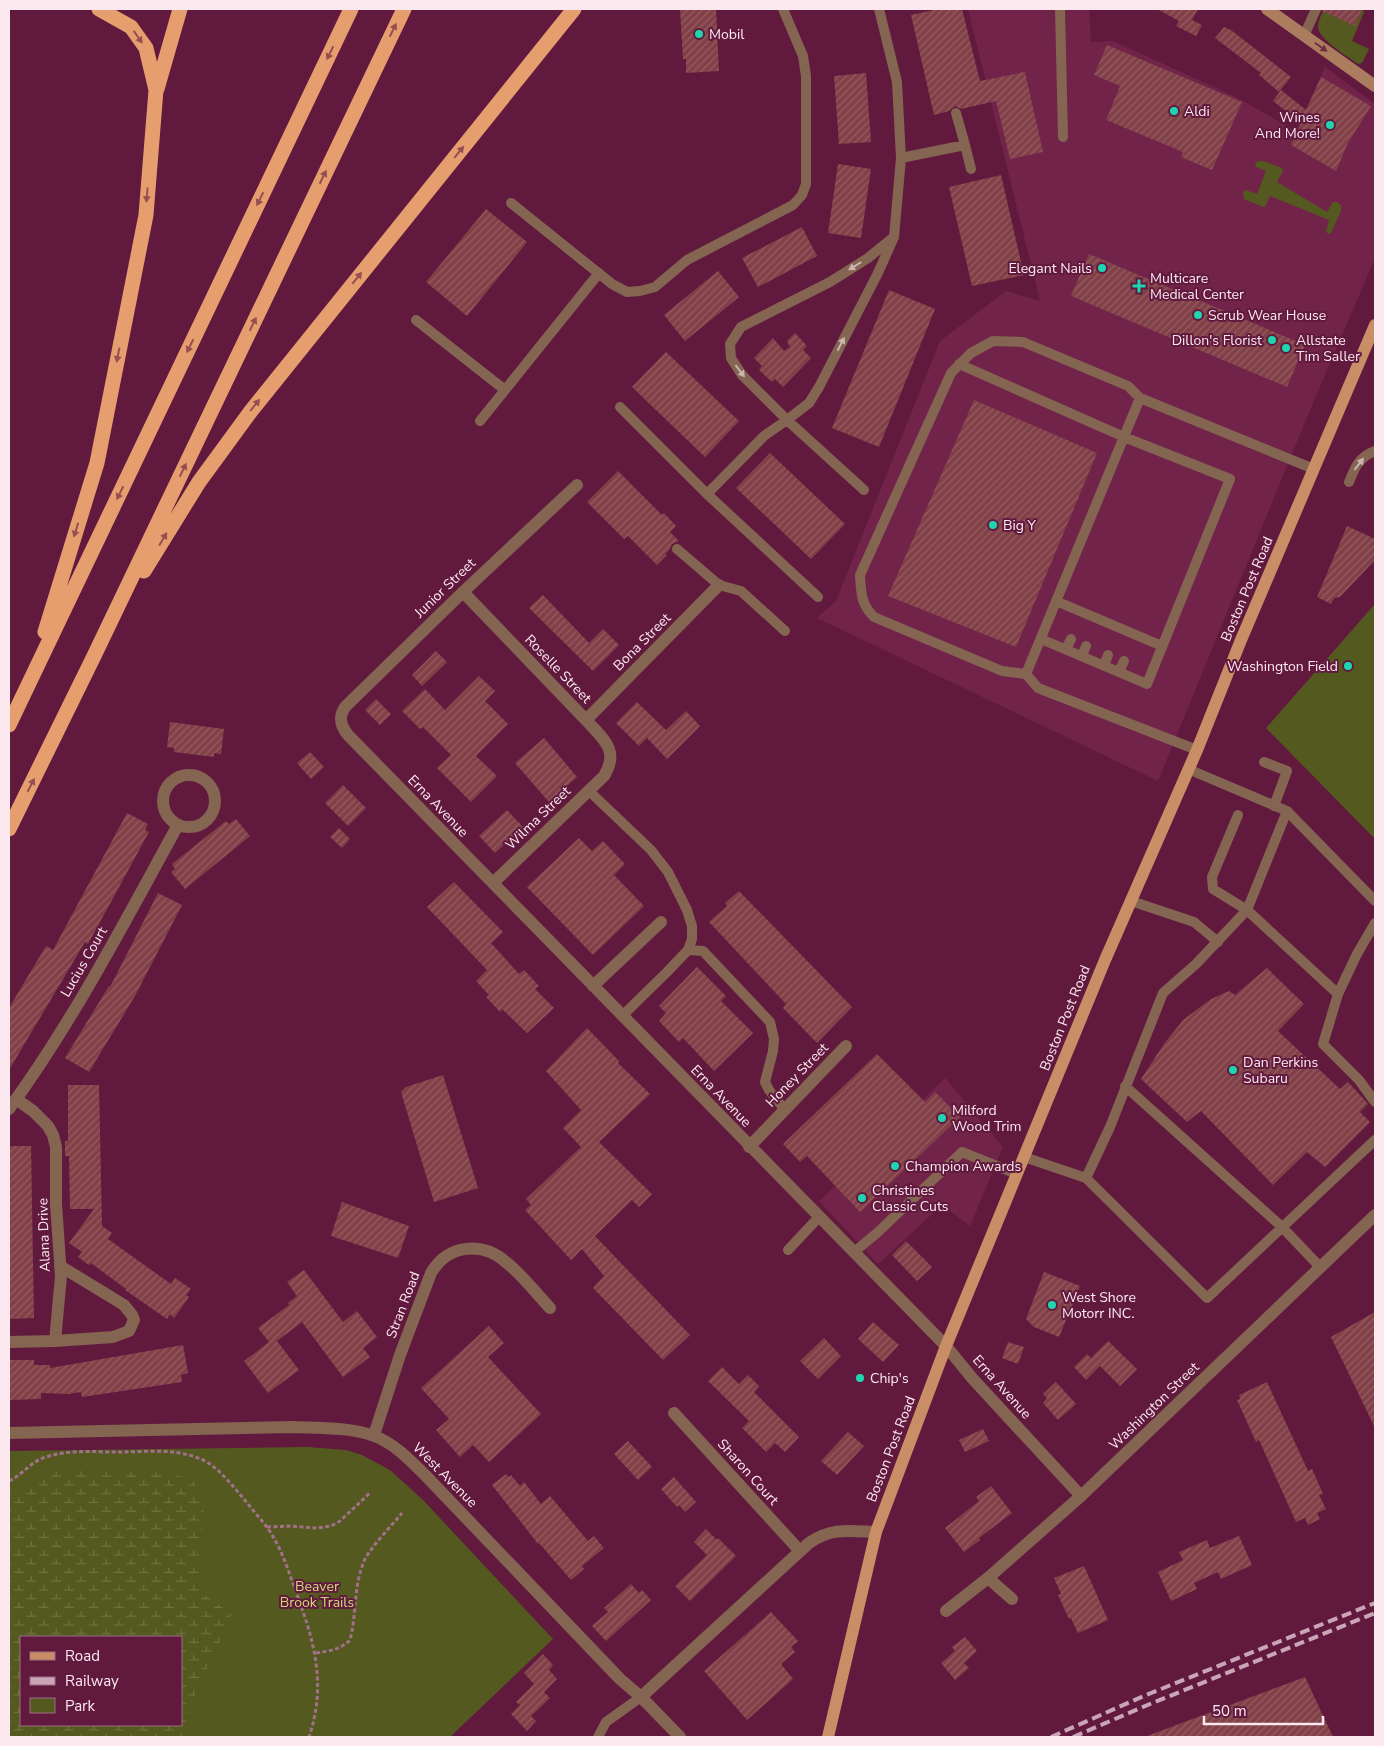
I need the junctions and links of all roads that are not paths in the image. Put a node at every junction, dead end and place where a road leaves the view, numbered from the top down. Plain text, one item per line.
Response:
1 (99, 9) edge
2 (180, 9) edge
3 (351, 9) edge
4 (404, 9) edge
5 (574, 9) edge
6 (783, 9) edge
7 (879, 9) edge
8 (1060, 9) edge
9 (1267, 9) edge
10 (1316, 9) edge
11 (1304, 36) junction
12 (1375, 86) edge
13 (156, 90) junction
14 (956, 113) dead end
15 (1063, 137) dead end
16 (965, 145) junction
17 (901, 158) junction
18 (971, 170) dead end
19 (511, 203) dead end
20 (894, 237) junction
21 (599, 273) junction
22 (416, 320) dead end
23 (1375, 325) edge
24 (959, 364) junction
25 (505, 390) junction
26 (1140, 398) junction
27 (620, 407) dead end
28 (787, 420) junction
29 (480, 421) dead end
30 (1124, 437) junction
31 (1375, 451) edge
32 (1314, 469) junction
33 (1348, 482) dead end
34 (577, 485) dead end
35 (864, 490) dead end
36 (707, 494) junction
37 (677, 549) dead end
38 (719, 585) junction
39 (463, 592) junction
40 (818, 597) dead end
41 (1056, 601) junction
42 (786, 631) dead end
43 (1041, 639) junction
44 (1086, 646) dead end
45 (1162, 646) junction
46 (1108, 655) dead end
47 (94, 656) junction
48 (1082, 656) junction
49 (1124, 661) dead end
50 (1104, 665) junction
51 (1119, 672) junction
52 (1026, 674) junction
53 (29, 682) junction
54 (340, 717) joint
55 (586, 720) junction
56 (9, 724) edge
57 (1197, 750) junction
58 (1264, 762) dead end
59 (1188, 769) junction
60 (604, 776) joint
61 (588, 790) junction
62 (1274, 806) junction
63 (1287, 811) junction
64 (1238, 815) dead end
65 (178, 825) junction
66 (9, 829) edge
67 (493, 883) junction
68 (1131, 901) junction
69 (1375, 901) edge
70 (1247, 910) junction
71 (660, 922) dead end
72 (1375, 923) edge
73 (1218, 942) junction
74 (688, 950) junction
75 (592, 986) junction
76 (1338, 994) junction
77 (622, 1016) junction
78 (846, 1046) dead end
79 (1125, 1086) junction
80 (1375, 1102) edge
81 (12, 1104) edge
82 (784, 1110) junction
83 (1375, 1140) edge
84 (749, 1147) junction
85 (1024, 1157) junction
86 (1017, 1174) junction
87 (1086, 1178) junction
88 (1375, 1215) edge
89 (819, 1217) junction
90 (1282, 1227) junction
91 (788, 1250) dead end
92 (854, 1252) junction
93 (60, 1266) junction
94 (1321, 1268) junction
95 (550, 1308) dead end
96 (55, 1341) junction
97 (9, 1342) edge
98 (946, 1346) junction
99 (674, 1413) dead end
100 (9, 1434) edge
101 (374, 1436) junction
102 (1081, 1496) junction
103 (876, 1532) junction
104 (799, 1550) junction
105 (988, 1578) junction
106 (1012, 1599) dead end
107 (946, 1611) dead end
108 (640, 1697) junction
109 (598, 1737) edge
110 (680, 1737) edge
111 (828, 1737) edge

1 -> 13 highway
2 - 13 highway
3 -> 53 highway
47 -> 4 highway
47 -> 5 highway
6 - 21 lane
7 - 17 lane
8 - 15 lane
9 - 11 main road
10 - 11 lane
11 -> 12 main road
13 -> 53 highway
14 - 16 lane
16 - 17 lane
16 - 18 lane
17 - 20 lane
19 - 21 lane
28 -> 20 lane
20 -> 28 lane
21 - 25 lane
22 - 25 lane
23 - 32 main road, Boston Post Road
24 - 26 lane
24 - 30 lane
24 - 52 lane
25 - 29 lane
26 - 30 lane
26 - 32 lane
27 - 36 lane
28 - 35 lane
28 - 36 lane
30 - 41 lane
30 - 45 lane
33 -> 31 lane
32 - 57 main road, Boston Post Road
34 - 39 street, Junior Street
36 - 40 lane
37 - 38 lane
38 - 42 lane
38 - 55 street, Bona Street
39 - 54 street, Junior Street
39 - 55 street, Roselle Street
41 - 43 lane
41 - 45 lane
43 - 48 lane
43 - 52 lane
44 - 48 lane
45 - 51 lane
46 - 50 lane
66 -> 47 highway
48 - 50 lane
49 - 51 lane
50 - 51 lane
52 - 57 lane
53 - 56 highway
54 - 67 street, Erna Avenue
55 - 60 street, Roselle Street
57 - 59 main road, Boston Post Road
58 - 62 lane
59 - 62 lane
59 - 68 main road, Boston Post Road
60 - 61 street, Wilma Street
61 - 67 street, Wilma Street
61 - 74 lane
62 - 63 lane
63 - 69 lane
63 - 70 lane
64 - 70 lane
65 - 65 street
65 - 81 street, Lucius Court
67 - 75 street, Erna Avenue
68 - 73 lane
68 - 85 main road, Boston Post Road
70 - 73 lane
70 - 76 lane
71 - 75 street
72 - 76 lane
73 - 79 lane
74 - 77 lane
74 - 82 lane
75 - 77 street, Erna Avenue
76 - 80 lane
77 - 84 street, Erna Avenue
78 - 82 street, Honey Street
79 - 87 lane
79 - 90 lane
81 - 93 street, Alana Drive
82 - 84 street, Honey Street
83 - 90 lane
84 - 89 street, Erna Avenue
85 - 86 main road, Boston Post Road
85 - 87 lane
86 - 92 lane
86 - 98 main road, Boston Post Road
87 - 90 lane
88 - 94 street, Washington Street
89 - 91 lane
89 - 92 street, Erna Avenue
90 - 94 lane
92 - 98 street, Erna Avenue
93 - 96 street, Alana Drive
93 - 96 street
94 - 102 street, Washington Street
95 - 101 street, Stran Road
96 - 97 street
98 - 102 street, Erna Avenue
98 - 103 main road, Boston Post Road
99 - 104 street, Sharon Court
100 - 101 street, West Avenue
101 - 108 street, West Avenue
102 - 105 street, Washington Street
103 - 104 street
103 - 111 main road, Boston Post Road
104 - 108 street
105 - 106 street
105 - 107 street, Washington Street
108 - 109 lane
108 - 110 street, West Avenue

